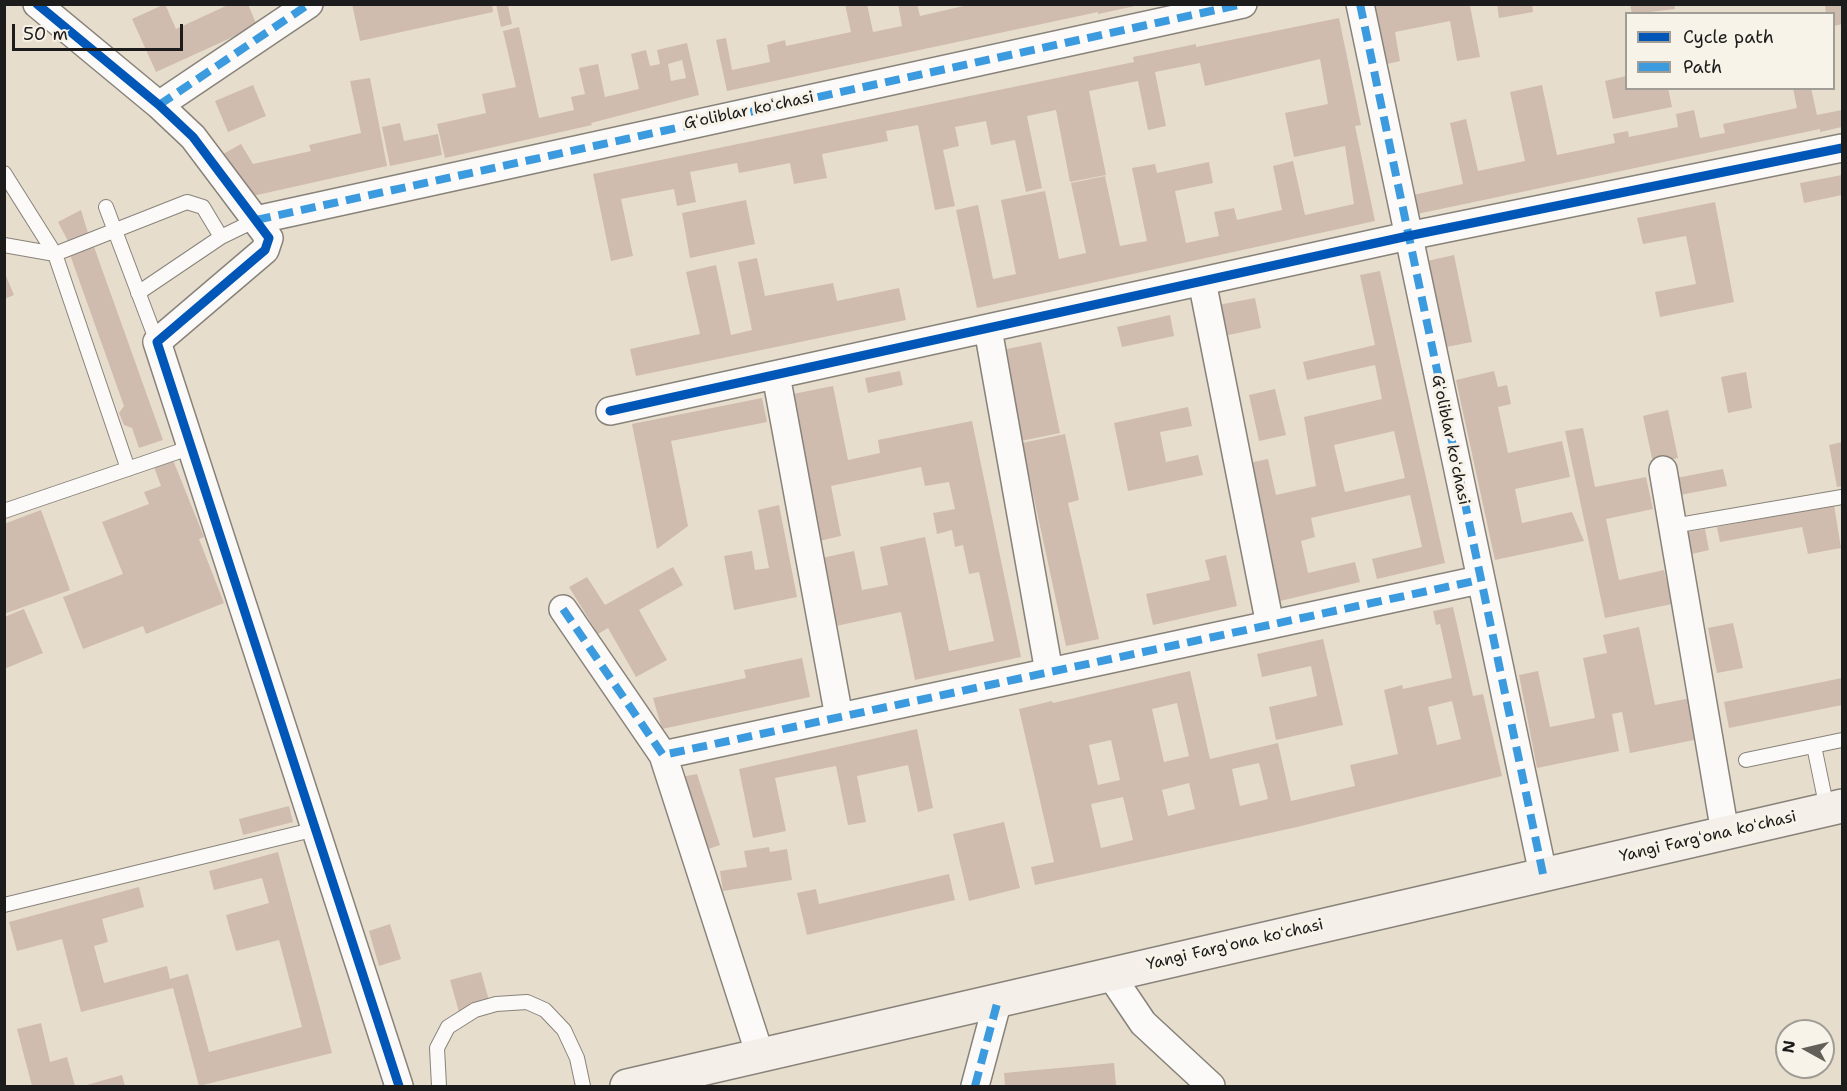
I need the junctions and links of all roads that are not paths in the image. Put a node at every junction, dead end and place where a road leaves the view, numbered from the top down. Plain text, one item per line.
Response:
1 (37, 4) edge
2 (309, 4) edge
3 (1243, 4) edge
4 (1360, 4) edge
5 (282, 12) edge
6 (159, 105) junction
7 (1842, 148) edge
8 (4, 173) edge
9 (106, 207) dead end
10 (256, 220) junction
11 (114, 231) junction
12 (1408, 236) junction
13 (221, 237) junction
14 (4, 245) edge
15 (55, 254) junction
16 (1202, 281) junction
17 (138, 292) junction
18 (988, 329) junction
19 (157, 342) junction
20 (776, 375) junction
21 (610, 411) dead end
22 (192, 447) junction
23 (128, 469) junction
24 (1663, 470) dead end
25 (1842, 497) edge
26 (4, 511) edge
27 (1673, 526) junction
28 (1479, 580) junction
29 (563, 609) dead end
30 (1270, 625) junction
31 (1049, 672) junction
32 (839, 717) junction
33 (1842, 740) edge
34 (1814, 746) junction
35 (663, 755) junction
36 (1746, 760) dead end
37 (1834, 808) edge
38 (316, 829) junction
39 (1725, 833) junction
40 (1543, 874) junction
41 (4, 905) edge
42 (1110, 974) junction
43 (999, 1000) junction
44 (760, 1055) junction
45 (399, 1086) edge
46 (439, 1086) edge
47 (583, 1086) edge
48 (627, 1086) edge
49 (975, 1086) edge
50 (1211, 1086) edge

1 - 6 street
2 - 5 street
3 - 10 street, Gʻoliblar koʻchasi
4 - 12 street, Gʻoliblar koʻchasi
5 - 6 street
6 - 10 street
7 - 12 street
8 - 15 lane
9 - 11 lane
10 - 13 lane
10 - 19 street
11 - 13 lane
11 - 15 lane
11 - 17 lane
12 - 16 street
12 - 28 street, Gʻoliblar koʻchasi
13 - 17 lane
14 - 15 lane
15 - 23 lane
16 - 18 street
16 - 30 street
17 - 19 lane
18 - 20 street
18 - 31 street
19 - 22 street
20 - 21 street
20 - 32 street
22 - 23 lane
22 - 38 street
23 - 26 lane
24 - 27 street
25 - 27 lane
27 - 39 street
28 - 30 street
28 - 40 street, Gʻoliblar koʻchasi
29 - 35 street
30 - 31 street
31 - 32 street
32 - 35 street
33 - 34 lane
34 - 36 lane
34 - 37 lane
35 - 44 street
37 - 39 main road, Yangi Fargʻona koʻchasi
38 - 41 lane
38 - 45 street
39 - 40 main road, Yangi Fargʻona koʻchasi
40 - 42 main road, Yangi Fargʻona koʻchasi
42 - 43 main road, Yangi Fargʻona koʻchasi
42 - 50 street
43 - 44 main road, Yangi Fargʻona koʻchasi
43 - 49 street
44 - 48 main road, Yangi Fargʻona koʻchasi
46 - 47 lane

